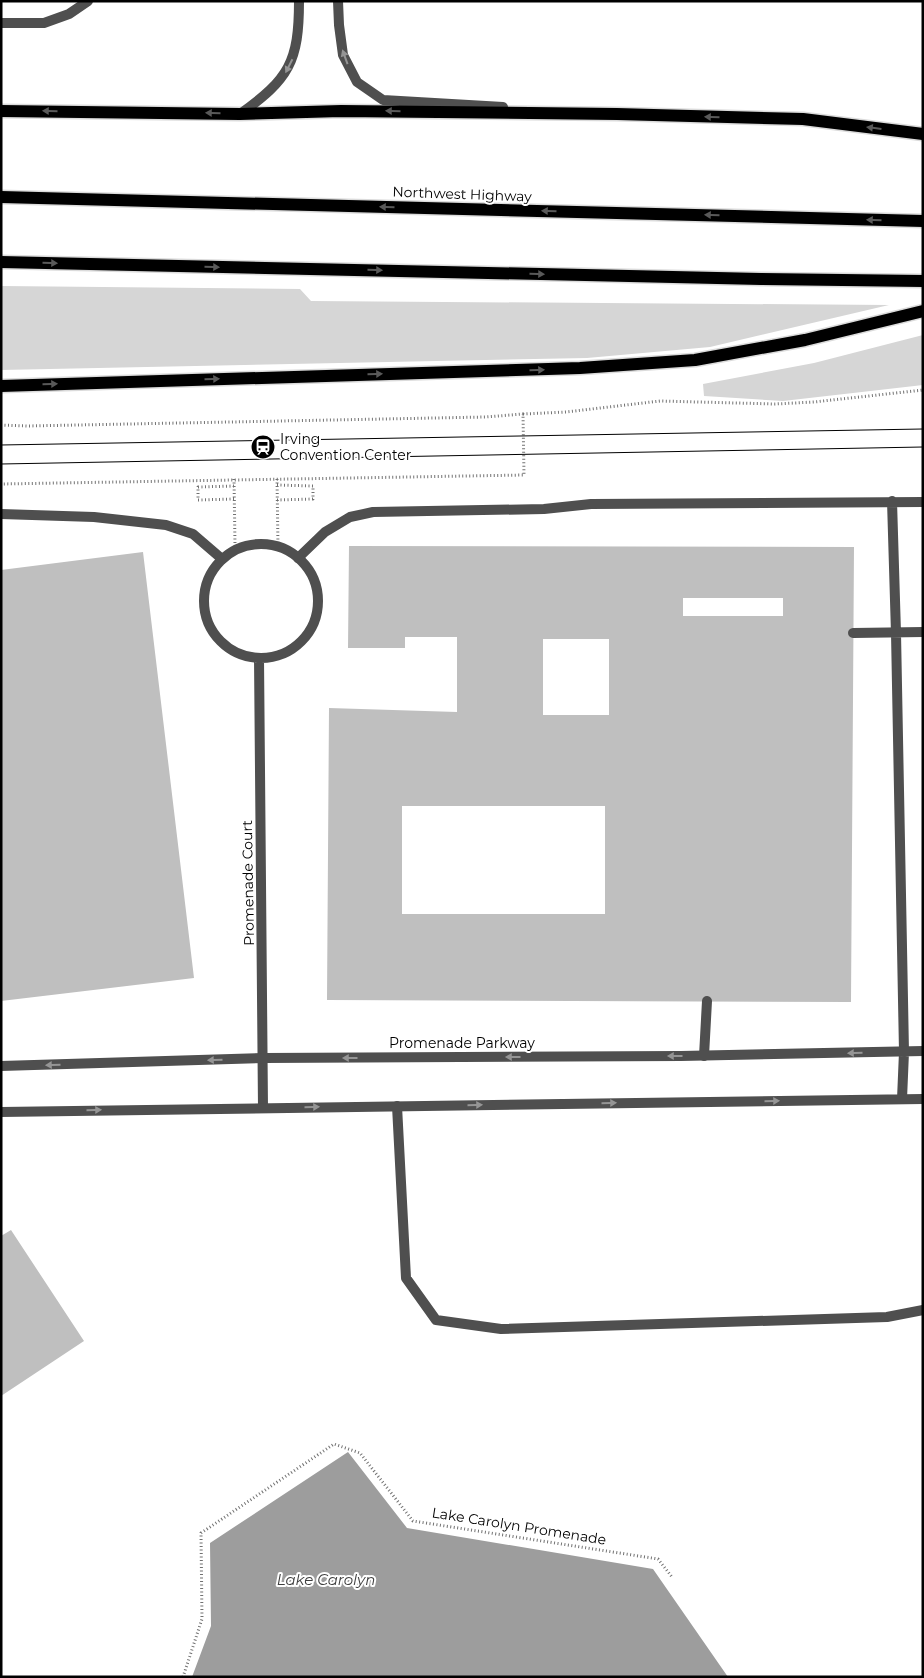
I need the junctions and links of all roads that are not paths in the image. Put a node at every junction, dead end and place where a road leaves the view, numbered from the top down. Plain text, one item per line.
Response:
1 (88, 1) edge
2 (299, 1) edge
3 (338, 1) edge
4 (1, 23) edge
5 (1, 111) edge
6 (240, 114) junction
7 (617, 114) junction
8 (923, 134) edge
9 (1, 197) edge
10 (923, 221) edge
11 (1, 262) edge
12 (923, 281) edge
13 (923, 311) edge
14 (1, 386) edge
15 (892, 501) junction
16 (923, 502) edge
17 (1, 514) edge
18 (298, 558) junction
19 (222, 559) junction
20 (923, 632) edge
21 (853, 633) dead end
22 (896, 633) junction
23 (259, 658) junction
24 (707, 1001) dead end
25 (923, 1051) edge
26 (904, 1052) junction
27 (704, 1056) junction
28 (264, 1058) junction
29 (1, 1066) edge
30 (902, 1099) junction
31 (923, 1099) edge
32 (397, 1106) junction
33 (263, 1108) junction
34 (1, 1112) edge
35 (923, 1310) edge

1 - 4 street
2 -> 6 street
7 -> 3 street
6 -> 5 main road
7 -> 6 main road
8 -> 7 main road
10 -> 9 main road, Northwest Highway
11 -> 12 main road
14 -> 13 main road
15 - 16 street
15 - 18 street
15 - 22 street
17 - 19 street
18 - 19 street
18 - 23 street
19 - 23 street
20 - 22 street
21 - 22 street
22 - 26 street
23 - 28 street, Promenade Court
24 - 27 street
25 - 26 street, Promenade Parkway
26 -> 27 street, Promenade Parkway
26 - 30 street
27 -> 28 street, Promenade Parkway
28 -> 29 street, Promenade Parkway
28 - 33 street, Promenade Court
30 - 31 street
32 -> 30 street
33 -> 32 street
32 - 35 street
34 -> 33 street

